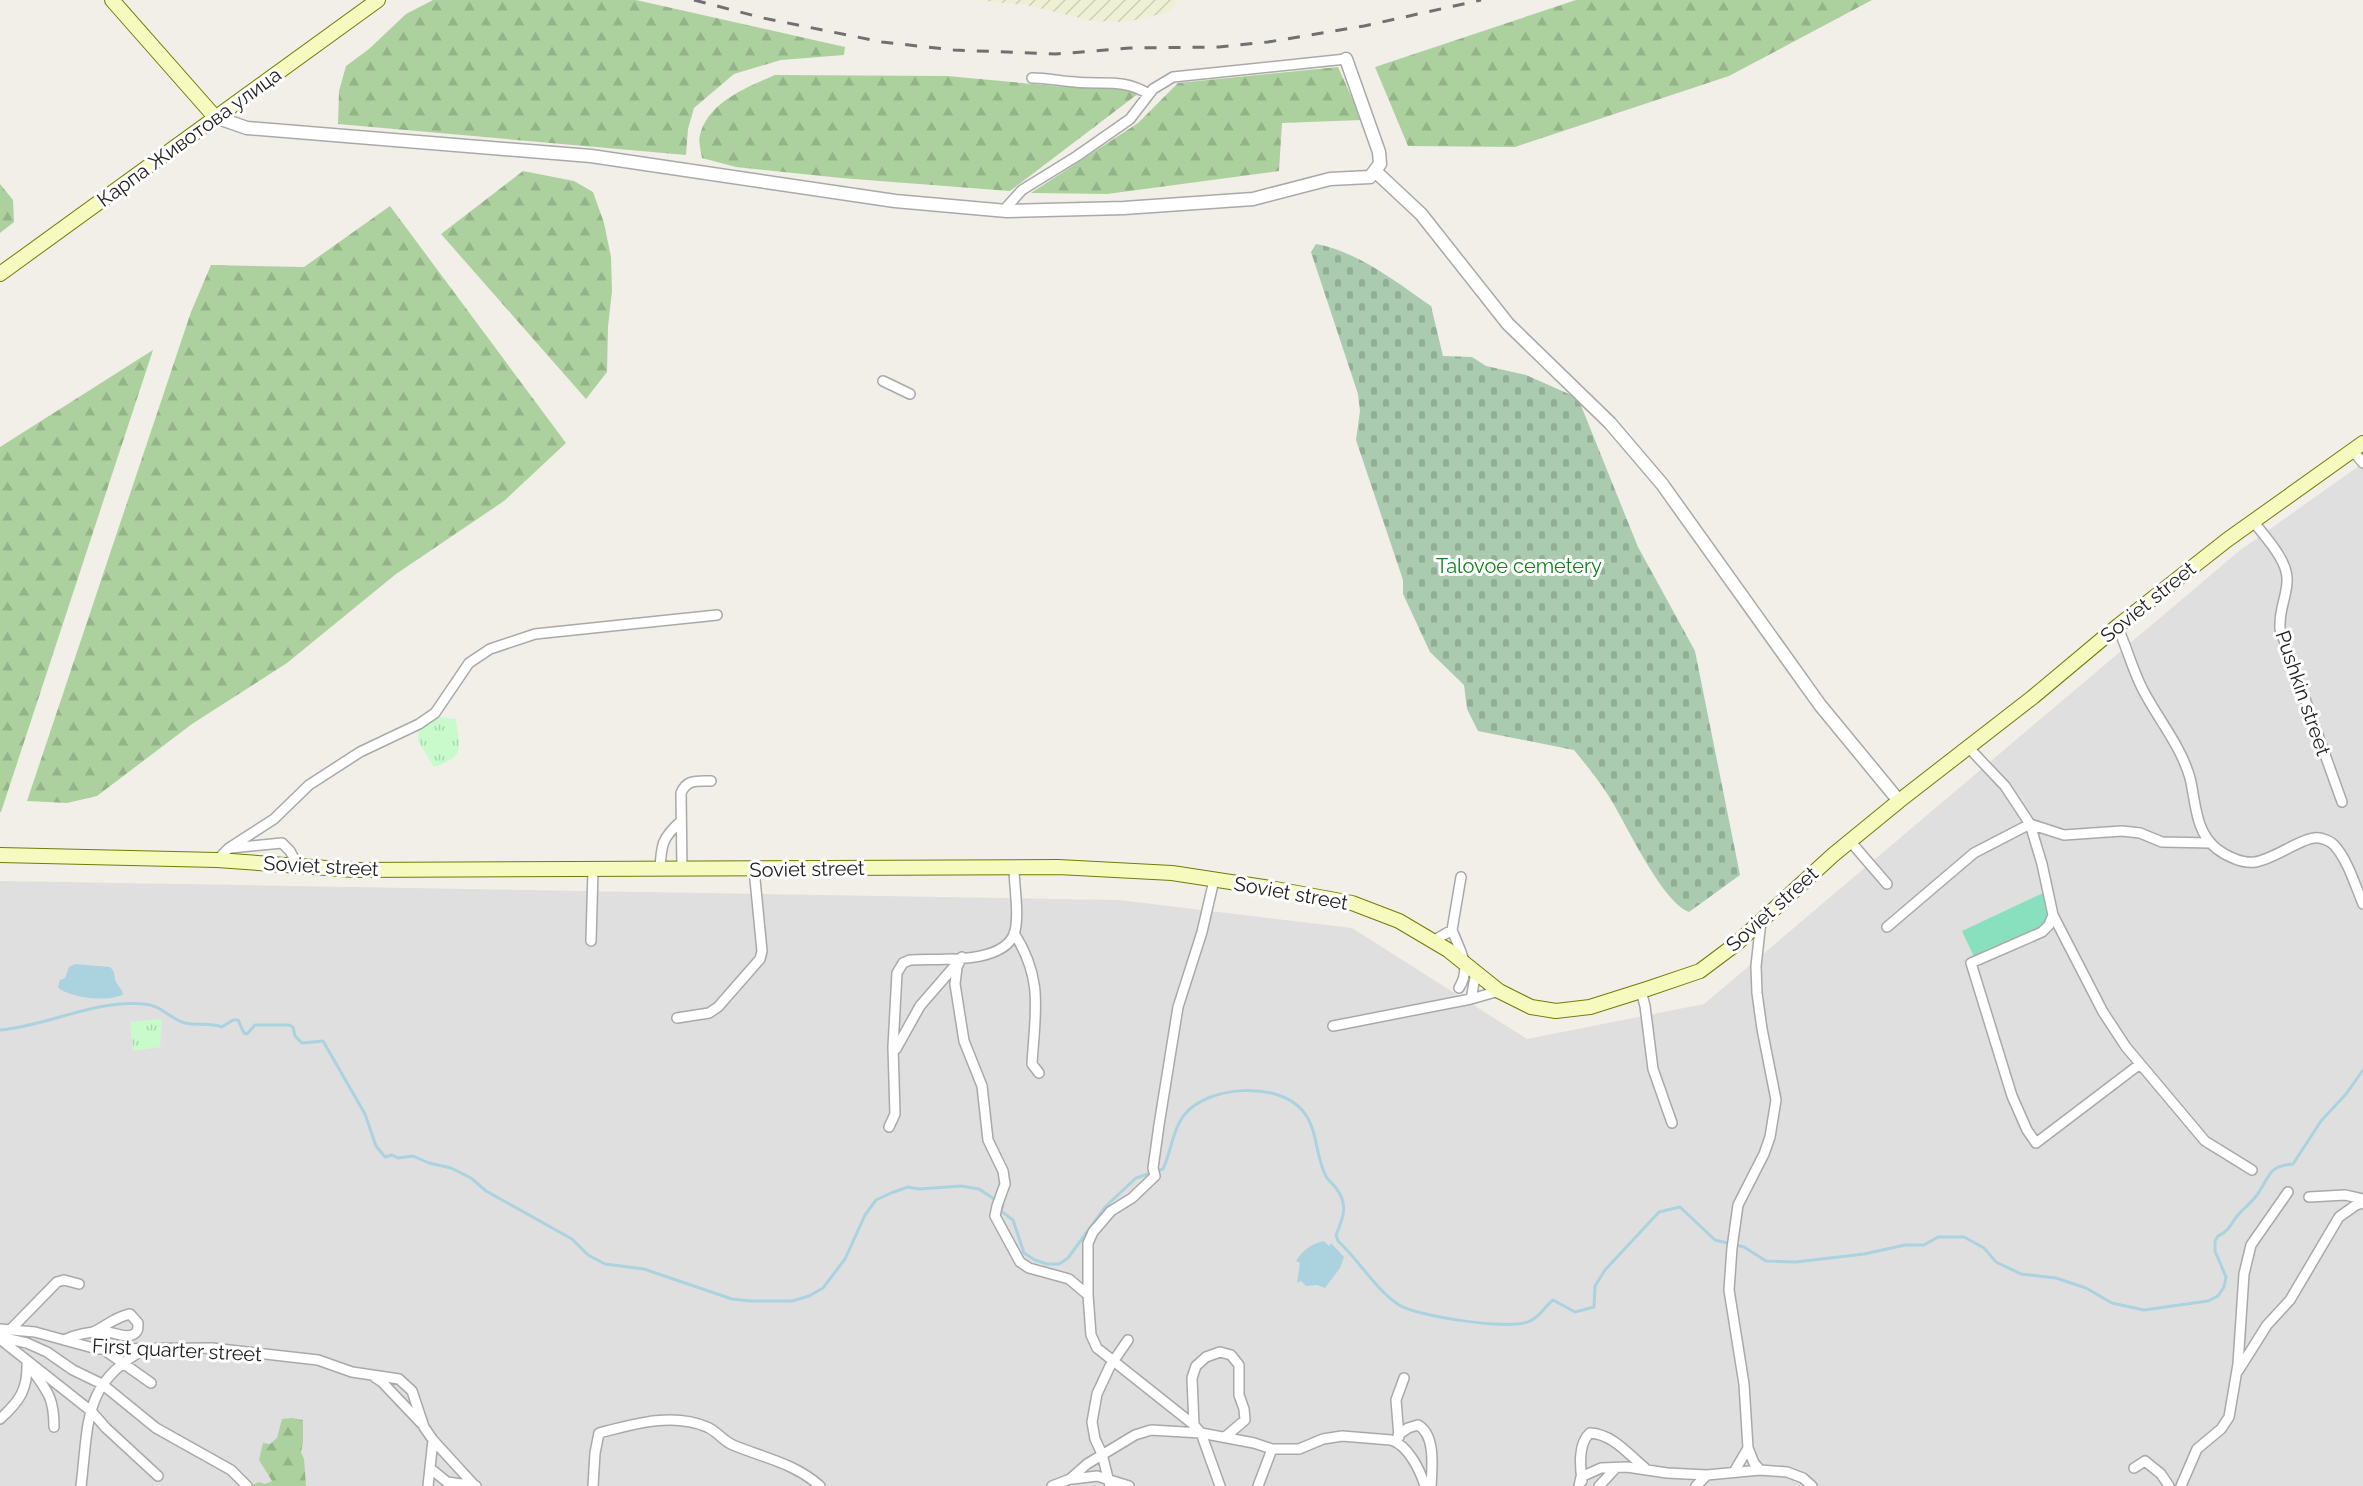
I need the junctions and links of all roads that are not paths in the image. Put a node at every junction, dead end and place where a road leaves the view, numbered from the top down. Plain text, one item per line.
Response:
1 (112, 0) edge
2 (378, 0) edge
3 (1346, 59) joint
4 (1032, 78) dead end
5 (1149, 94) junction
6 (215, 117) junction
7 (1376, 172) junction
8 (1003, 211) junction
9 (0, 274) edge
10 (882, 381) dead end
11 (910, 394) dead end
12 (2358, 447) edge
13 (2363, 463) edge
14 (2253, 521) junction
15 (717, 615) dead end
16 (2117, 626) junction
17 (1968, 747) junction
18 (711, 781) dead end
19 (1899, 801) junction
20 (2342, 802) dead end
21 (681, 821) junction
22 (268, 823) junction
23 (2030, 824) junction
24 (2203, 833) junction
25 (1850, 841) junction
26 (2197, 842) junction
27 (272, 843) junction
28 (2211, 843) junction
29 (229, 848) junction
30 (0, 855) edge
31 (217, 860) junction
32 (297, 866) junction
33 (1014, 868) junction
34 (754, 869) junction
35 (593, 870) junction
36 (660, 870) junction
37 (682, 870) junction
38 (1461, 877) dead end
39 (1214, 879) junction
40 (1887, 884) dead end
41 (2363, 904) edge
42 (2053, 915) junction
43 (1761, 921) junction
44 (1887, 927) dead end
45 (1452, 930) junction
46 (1014, 933) junction
47 (591, 941) dead end
48 (1433, 941) junction
49 (962, 957) junction
50 (1471, 968) junction
51 (1459, 988) dead end
52 (1499, 991) junction
53 (1641, 991) junction
54 (1471, 999) junction
55 (677, 1018) dead end
56 (1332, 1026) dead end
57 (894, 1054) junction
58 (2140, 1064) junction
59 (1039, 1072) dead end
60 (1672, 1123) dead end
61 (889, 1127) dead end
62 (2252, 1170) dead end
63 (2288, 1192) dead end
64 (2309, 1197) dead end
65 (2363, 1201) edge
66 (79, 1284) dead end
67 (1088, 1295) junction
68 (5, 1329) edge
69 (93, 1332) dead end
70 (0, 1338) edge
71 (64, 1340) junction
72 (1128, 1340) dead end
73 (149, 1347) junction
74 (103, 1349) junction
75 (27, 1362) junction
76 (122, 1362) junction
77 (1113, 1362) junction
78 (2236, 1374) junction
79 (371, 1375) junction
80 (1404, 1378) dead end
81 (151, 1383) dead end
82 (102, 1384) junction
83 (91, 1411) junction
84 (0, 1419) edge
85 (54, 1427) dead end
86 (424, 1427) junction
87 (1198, 1429) junction
88 (1225, 1437) junction
89 (1399, 1439) junction
90 (433, 1440) junction
91 (1748, 1448) junction
92 (1272, 1449) junction
93 (1102, 1454) junction
94 (1645, 1468) junction
95 (2134, 1468) dead end
96 (1615, 1469) junction
97 (430, 1470) junction
98 (1760, 1470) junction
99 (1734, 1472) junction
100 (1707, 1475) junction
101 (158, 1476) dead end
102 (1070, 1479) junction
103 (1110, 1482) edge
104 (1581, 1483) edge
105 (81, 1486) edge
106 (247, 1486) edge
107 (428, 1486) edge
108 (476, 1486) edge
109 (593, 1486) edge
110 (820, 1486) edge
111 (1052, 1486) edge
112 (1129, 1486) edge
113 (1221, 1486) edge
114 (1258, 1486) edge
115 (1425, 1486) edge
116 (1431, 1486) edge
117 (1599, 1486) edge
118 (1696, 1486) edge
119 (1812, 1486) edge
120 (2169, 1486) edge
121 (2181, 1486) edge

1 - 6 main road
2 - 6 main road, Карпа Животова улица
3 - 5 street
3 - 7 street
4 - 5 street
5 - 8 street
6 - 8 street
6 - 9 main road, Карпа Животова улица
7 - 8 street
7 - 19 street
10 - 11 street
12 - 13 street
12 - 14 main road, Soviet street
14 - 16 main road, Soviet street
14 - 20 street, Pushkin street
15 - 22 street
16 - 17 main road, Soviet street
16 - 24 street
17 - 19 main road, Soviet street
17 - 23 street
18 - 21 street
19 - 25 main road, Soviet street
21 - 36 street
21 - 37 street
22 - 27 street
22 - 29 street
23 - 26 street
23 - 42 street
23 - 44 street
24 - 26 street
24 - 28 street
25 - 40 street
25 - 43 main road, Soviet street
26 - 28 street
27 - 29 street
27 - 32 street
28 - 41 street
29 - 31 street
30 - 31 main road, Soviet street
31 - 32 main road, Soviet street
32 - 35 main road, Soviet street
33 - 34 main road, Soviet street
33 - 39 main road, Soviet street
33 - 46 street
34 - 37 main road, Soviet street
34 - 55 street
35 - 36 main road, Soviet street
35 - 47 street
36 - 37 main road, Soviet street
38 - 45 street
39 - 48 main road, Soviet street
39 - 67 street
42 - 58 street
42 - 58 street
43 - 53 main road, Soviet street
43 - 91 street
45 - 48 street
45 - 50 street
46 - 49 street
46 - 59 street
48 - 50 main road, Soviet street
49 - 57 street
49 - 57 street
49 - 67 street
50 - 51 street
50 - 52 main road, Soviet street
50 - 54 street
52 - 53 main road, Soviet street
52 - 54 street
53 - 60 street
54 - 56 street
57 - 61 street
58 - 62 street
63 - 78 street
64 - 65 street
65 - 78 street
66 - 68 street
67 - 77 street
68 - 71 street, First quarter street
69 - 71 street
70 - 75 street
70 - 82 street, First quarter street
71 - 74 street, First quarter street
72 - 77 street
73 - 74 street, First quarter street
73 - 76 street
73 - 79 street, First quarter street
74 - 76 street
75 - 83 street
75 - 84 street
75 - 85 street
76 - 81 street
76 - 82 street
77 - 87 street
77 - 93 street
78 - 121 street
79 - 86 street
79 - 86 street, First quarter street
80 - 89 street
82 - 83 street
82 - 106 street, First quarter street
83 - 101 street
83 - 105 street
86 - 90 street, First quarter street
87 - 88 street
87 - 88 street
87 - 93 street
87 - 113 street
88 - 92 street
89 - 92 street
89 - 115 street
89 - 116 street
90 - 97 street
90 - 108 street, First quarter street
91 - 98 street
91 - 99 street
92 - 114 street
93 - 102 street
93 - 103 street
94 - 96 street
94 - 100 street
94 - 104 street
95 - 120 street
96 - 104 street
96 - 117 street
97 - 107 street
97 - 108 street, First quarter street
98 - 99 street
98 - 119 street
99 - 100 street
100 - 118 street
102 - 103 street
102 - 111 street
103 - 112 street
109 - 110 street

